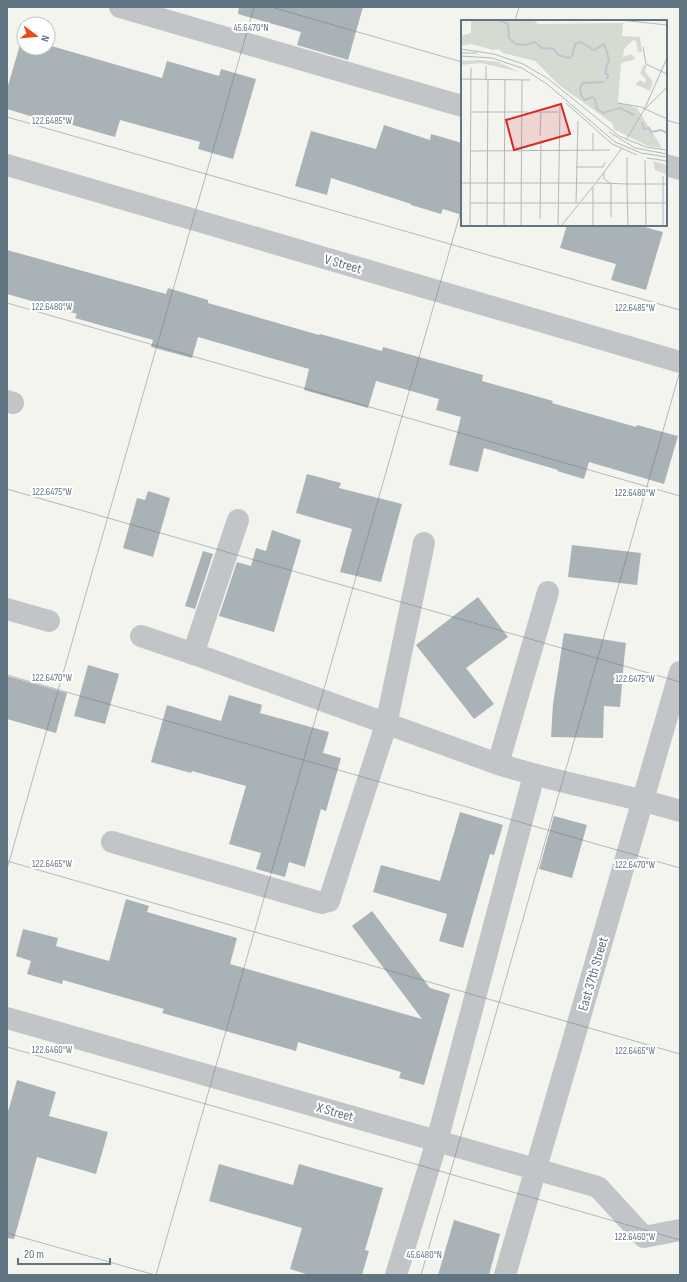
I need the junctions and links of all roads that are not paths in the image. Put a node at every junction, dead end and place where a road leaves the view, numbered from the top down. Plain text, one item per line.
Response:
1 (120, 7) edge
2 (461, 106) edge
3 (667, 165) edge
4 (7, 166) edge
5 (680, 169) edge
6 (680, 362) edge
7 (238, 520) dead end
8 (424, 543) dead end
9 (548, 592) dead end
10 (7, 609) edge
11 (49, 621) dead end
12 (141, 636) dead end
13 (193, 654) junction
14 (680, 672) edge
15 (386, 725) junction
16 (498, 764) junction
17 (534, 776) junction
18 (644, 800) junction
19 (680, 811) edge
20 (112, 842) dead end
21 (7, 1018) edge
22 (437, 1141) junction
23 (535, 1170) junction
24 (680, 1230) edge
25 (396, 1275) edge
26 (505, 1275) edge

1 - 2 street
3 - 5 street
4 - 6 street, V Street
7 - 13 street
8 - 15 street
9 - 16 street
10 - 11 street
12 - 13 street
13 - 15 street
14 - 18 street, East 37th Street
15 - 16 street
15 - 20 street
16 - 17 street
17 - 18 street
17 - 22 street
18 - 19 street
18 - 23 street, East 37th Street
21 - 22 street, X Street
22 - 23 street, X Street
22 - 25 street
23 - 24 street, X Street
23 - 26 street, East 37th Street

